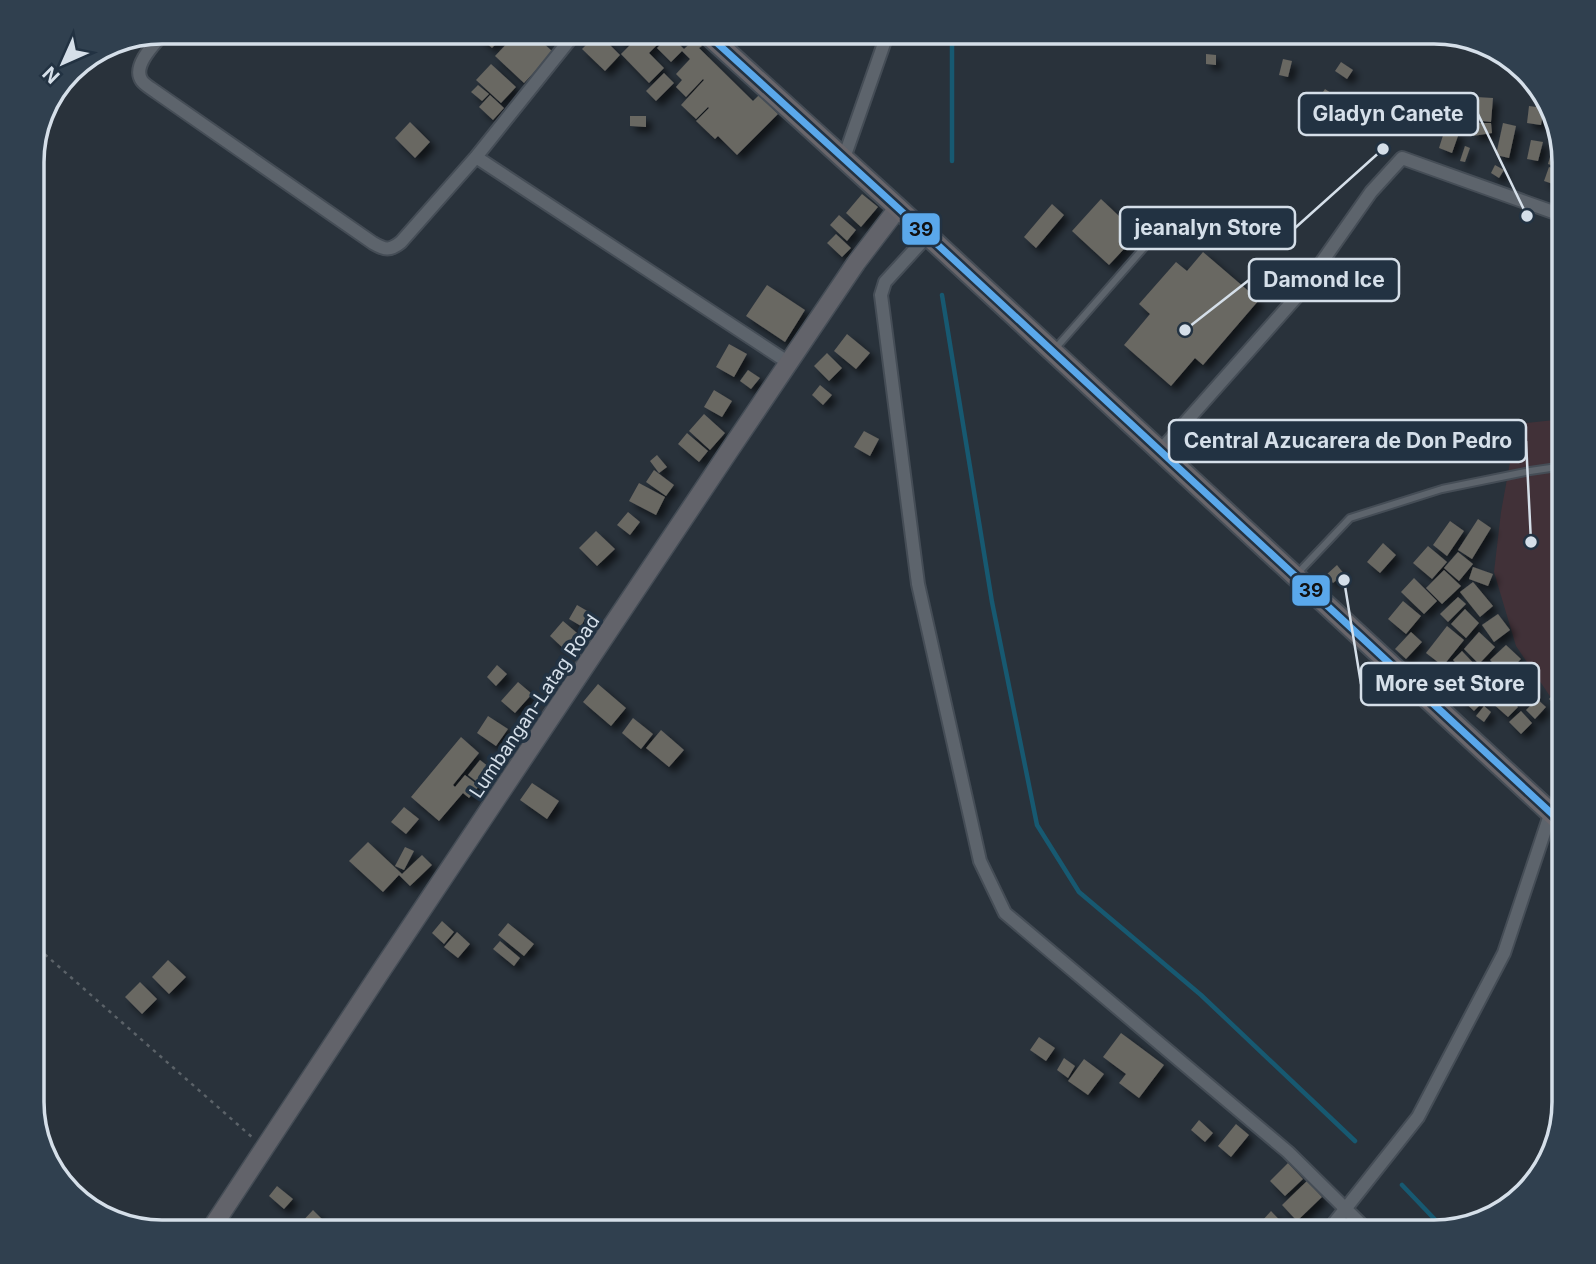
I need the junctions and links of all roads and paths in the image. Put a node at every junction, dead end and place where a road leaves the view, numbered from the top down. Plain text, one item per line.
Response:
1 (155, 44) edge
2 (566, 44) edge
3 (718, 44) edge
4 (884, 44) edge
5 (476, 157) junction
6 (844, 158) junction
7 (898, 208) junction
8 (1552, 212) edge
9 (1163, 226) dead end
10 (928, 235) junction
11 (1053, 352) junction
12 (789, 363) junction
13 (1160, 451) junction
14 (1552, 468) edge
15 (1295, 576) junction
16 (1552, 812) edge
17 (1552, 833) edge
18 (44, 954) edge
19 (265, 1149) junction
20 (1346, 1209) junction
21 (218, 1220) edge
22 (1337, 1220) edge
23 (1357, 1220) edge

1 - 5 street
2 - 5 street
3 - 6 main road
4 - 6 street
5 - 12 street
6 - 7 main road
7 - 10 main road
7 - 12 street, Lumbangan-Latag Road
8 - 13 street
9 - 11 lane
10 - 11 main road
10 - 20 street
11 - 13 main road
12 - 19 street, Lumbangan-Latag Road
13 - 15 main road
14 - 15 lane
15 - 16 main road
17 - 20 street
18 - 19 path
19 - 21 street, Lumbangan-Latag Road
20 - 22 street
20 - 23 street

